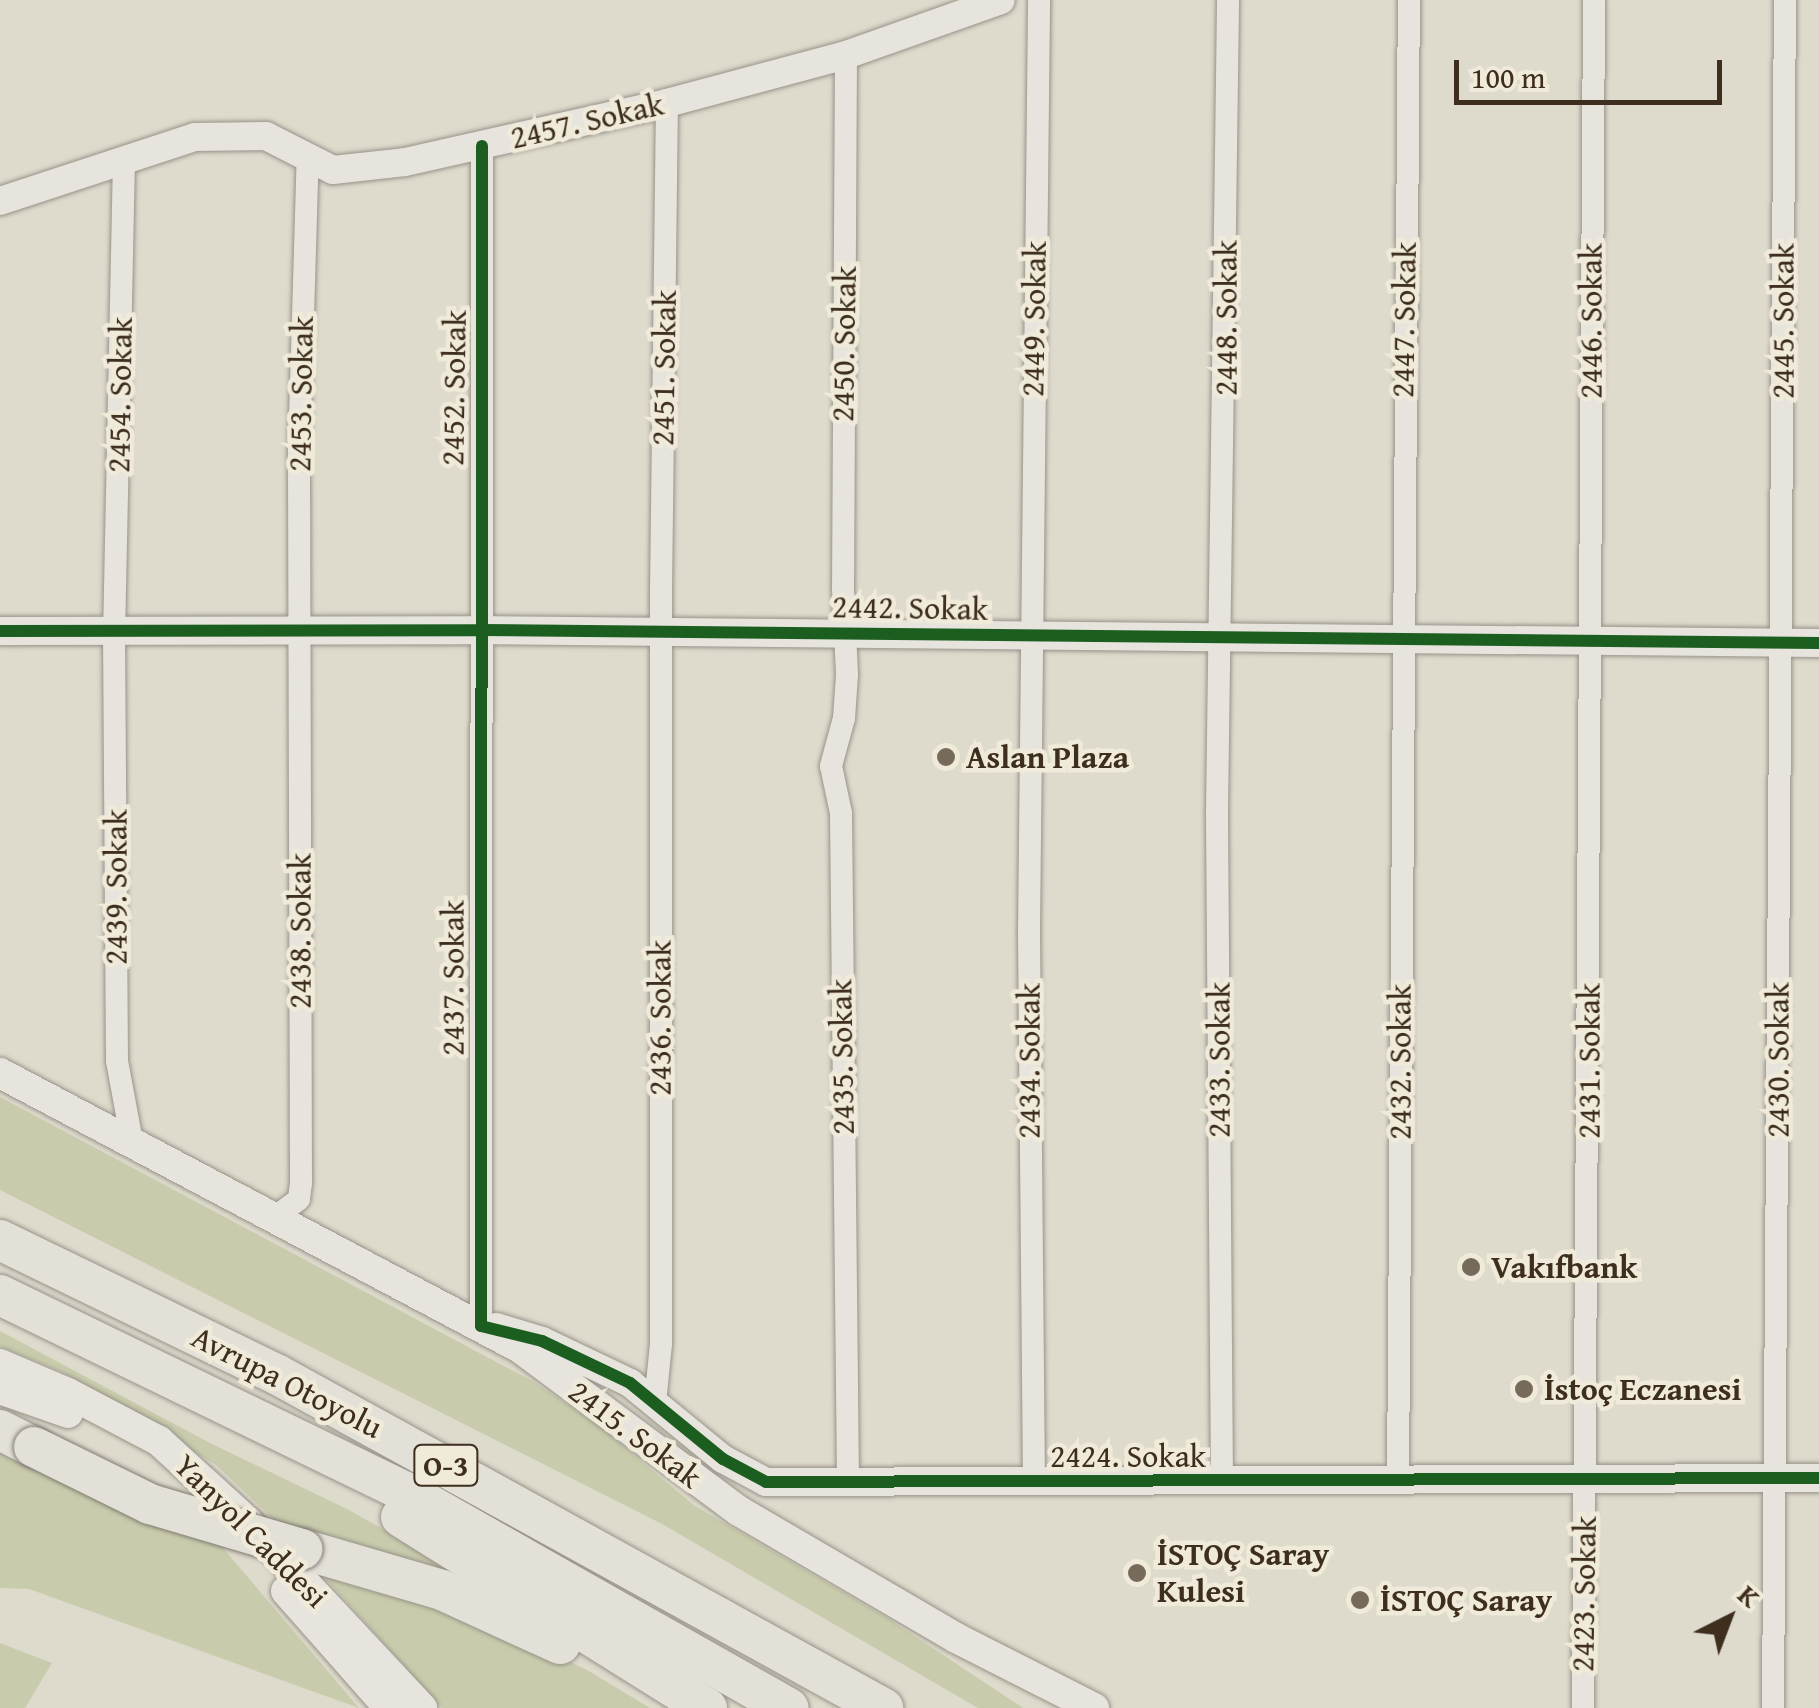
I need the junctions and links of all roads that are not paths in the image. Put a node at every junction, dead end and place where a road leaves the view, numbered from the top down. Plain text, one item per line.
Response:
1 (1002, 0) edge
2 (1039, 0) edge
3 (1228, 0) edge
4 (1409, 0) edge
5 (1594, 0) edge
6 (1785, 0) edge
7 (846, 55) junction
8 (667, 102) junction
9 (482, 146) junction
10 (308, 156) junction
11 (124, 159) junction
12 (0, 201) edge
13 (480, 630) junction
14 (0, 631) edge
15 (114, 632) junction
16 (298, 632) junction
17 (661, 633) junction
18 (844, 634) junction
19 (1223, 637) junction
20 (1030, 638) junction
21 (1402, 640) junction
22 (1590, 641) junction
23 (1780, 642) junction
24 (1819, 642) edge
25 (0, 1073) edge
26 (132, 1142) junction
27 (274, 1218) junction
28 (0, 1240) edge
29 (0, 1295) edge
30 (482, 1326) junction
31 (0, 1364) edge
32 (0, 1389) edge
33 (655, 1403) junction
34 (17, 1438) edge
35 (323, 1450) junction
36 (1776, 1478) junction
37 (1819, 1478) edge
38 (1587, 1481) junction
39 (1222, 1483) junction
40 (1398, 1483) junction
41 (848, 1484) junction
42 (1034, 1484) junction
43 (1066, 1697) edge
44 (389, 1708) edge
45 (422, 1708) edge
46 (679, 1708) edge
47 (707, 1708) edge
48 (789, 1708) edge
49 (883, 1708) edge
50 (1094, 1708) edge
51 (1582, 1708) edge
52 (1773, 1708) edge

1 - 7 street, 2457. Sokak
2 - 20 street, 2449. Sokak
3 - 19 street, 2448. Sokak
4 - 21 street, 2447. Sokak
5 - 22 street, 2446. Sokak
6 - 23 street, 2445. Sokak
7 - 8 street, 2457. Sokak
7 - 18 street, 2450. Sokak
8 - 9 street, 2457. Sokak
8 - 17 street, 2451. Sokak
9 - 10 street, 2457. Sokak
9 - 13 street, 2452. Sokak
10 - 11 street, 2457. Sokak
10 - 16 street, 2453. Sokak
11 - 12 street, 2457. Sokak
11 - 15 street, 2454. Sokak
13 - 16 street, 2442. Sokak
13 - 17 street, 2442. Sokak
13 - 30 street, 2437. Sokak
14 - 15 street, 2442. Sokak
15 - 16 street, 2442. Sokak
15 - 26 street, 2439. Sokak
16 - 27 street, 2438. Sokak
17 - 18 street, 2442. Sokak
17 - 33 street, 2436. Sokak
18 - 20 street, 2442. Sokak
18 - 41 street, 2435. Sokak
19 - 20 street, 2442. Sokak
19 - 21 street, 2442. Sokak
19 - 39 street, 2433. Sokak
20 - 42 street, 2434. Sokak
21 - 22 street, 2442. Sokak
21 - 40 street, 2432. Sokak
22 - 23 street, 2442. Sokak
22 - 38 street, 2431. Sokak
23 - 24 street, 2442. Sokak
23 - 36 street, 2430. Sokak
25 - 26 main road, 2415. Sokak
26 - 27 main road, 2415. Sokak
27 - 30 main road, 2415. Sokak
28 - 49 highway, Avrupa Otoyolu / O-3
29 - 35 highway, Avrupa Otoyolu / O-3
30 - 33 street, 2424. Sokak
30 - 43 main road, 2415. Sokak
31 - 45 main road, Yanyol Caddesi
32 - 44 main road
33 - 41 street, 2424. Sokak
34 - 46 highway, bridge
35 - 47 highway
35 - 48 highway, Avrupa Otoyolu / O-3
36 - 37 street, 2424. Sokak
36 - 38 street, 2424. Sokak
36 - 52 street, 2430. Sokak
38 - 40 street, 2424. Sokak
38 - 51 street, 2423. Sokak
39 - 40 street, 2424. Sokak
39 - 42 street, 2424. Sokak
41 - 42 street, 2424. Sokak
43 - 50 main road, 2415. Sokak

